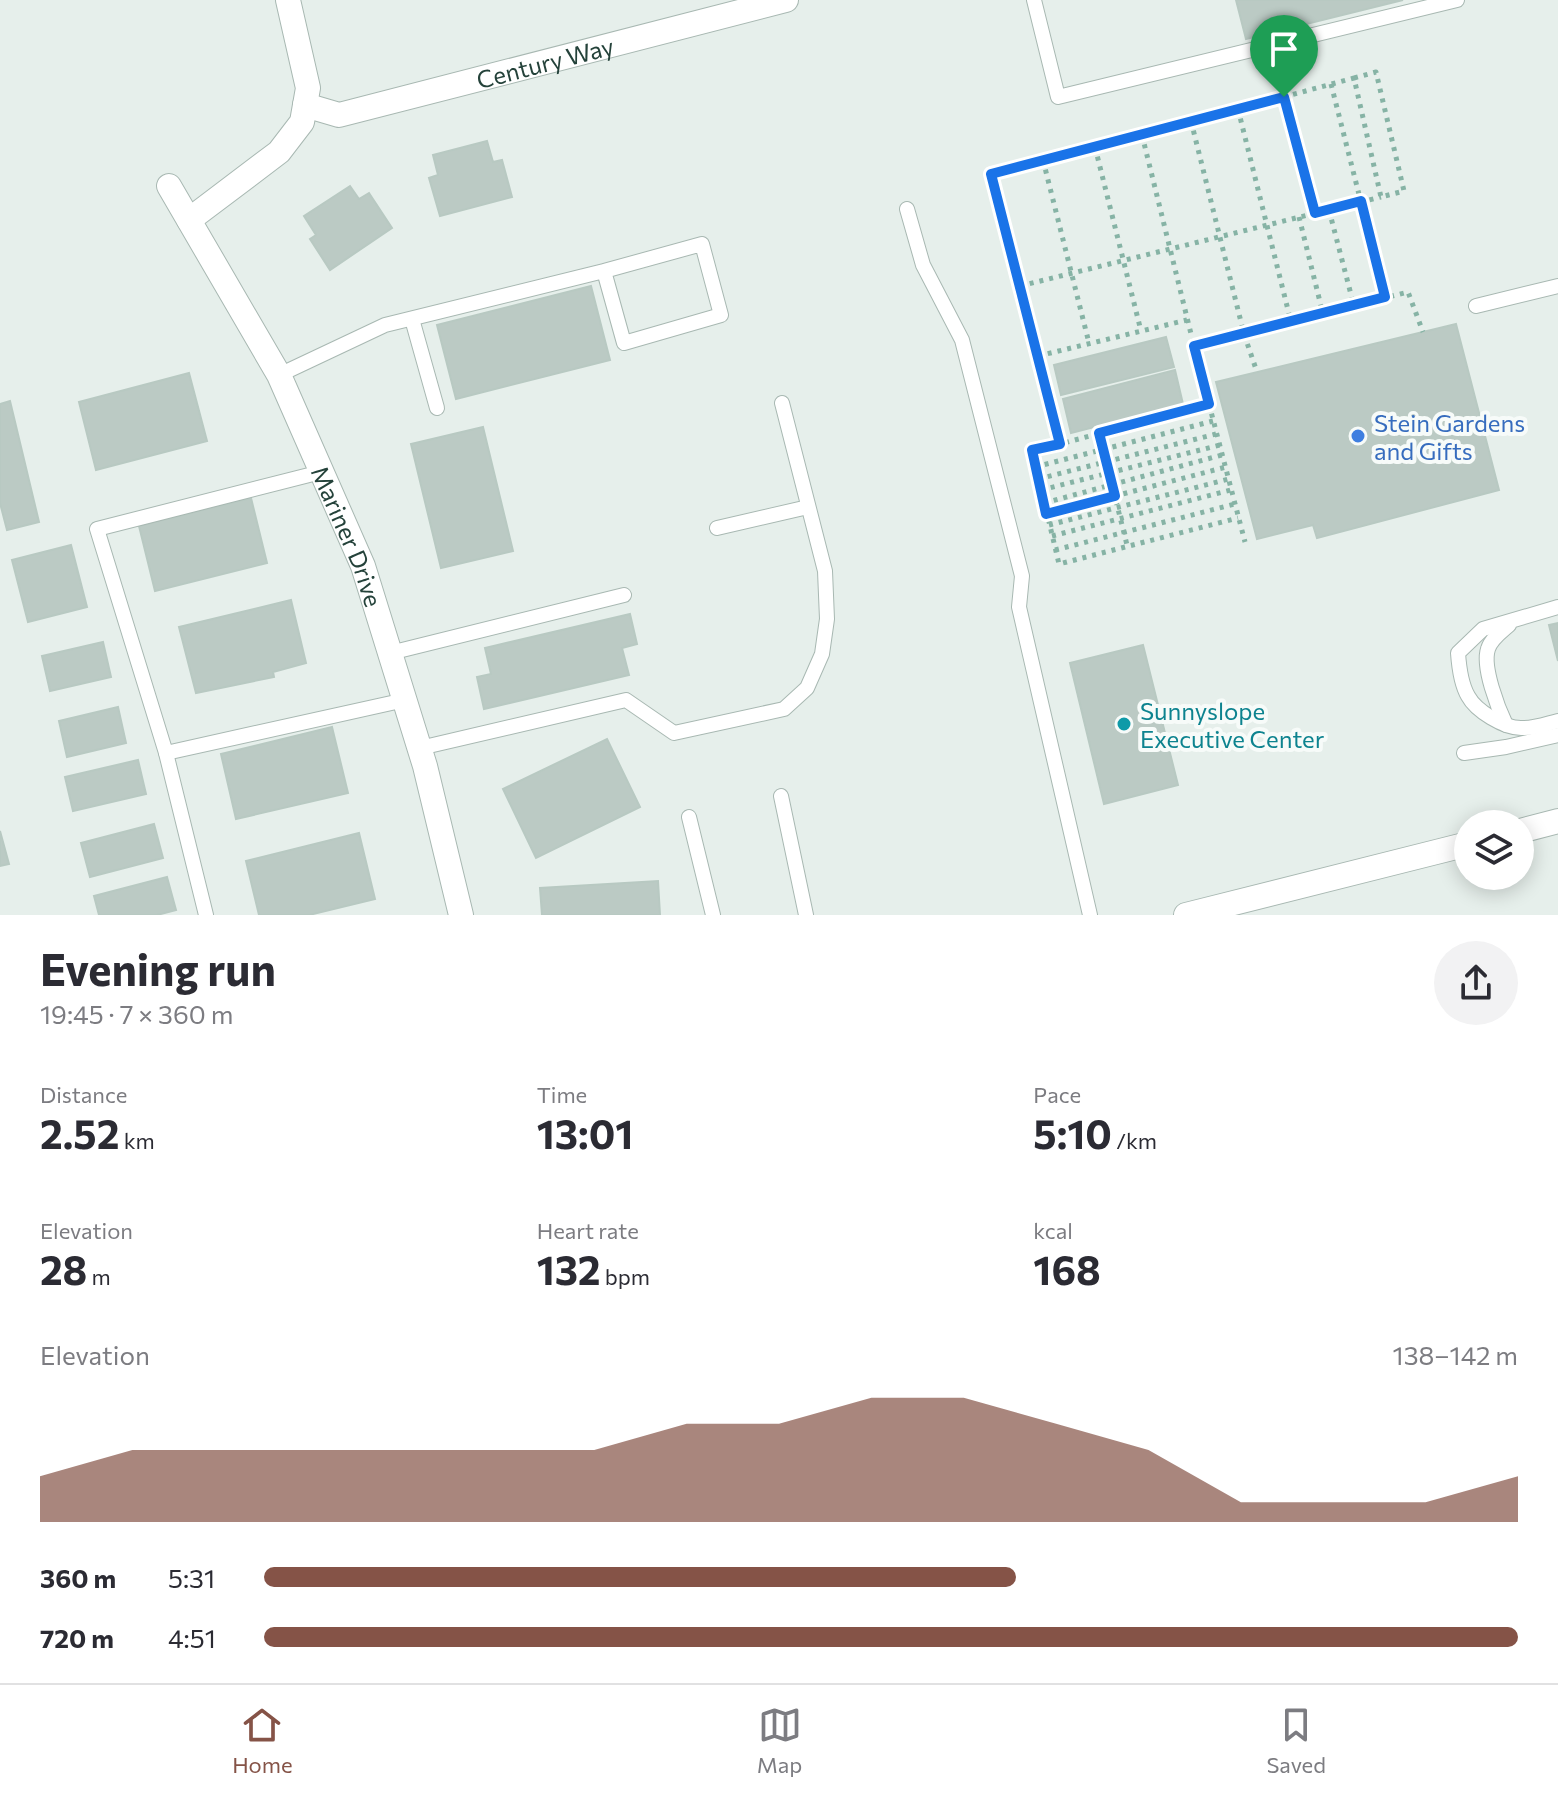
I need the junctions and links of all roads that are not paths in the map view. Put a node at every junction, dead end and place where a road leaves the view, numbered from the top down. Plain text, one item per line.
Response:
1 (288, 0) edge
2 (786, 0) edge
3 (1034, 0) edge
4 (1457, 0) edge
5 (305, 105) junction
6 (169, 186) dead end
7 (907, 209) dead end
8 (189, 220) junction
9 (604, 271) junction
10 (1558, 286) edge
11 (1476, 306) dead end
12 (412, 319) junction
13 (279, 375) junction
14 (782, 403) dead end
15 (437, 408) dead end
16 (321, 472) junction
17 (808, 507) junction
18 (717, 528) dead end
19 (624, 595) dead end
20 (1558, 607) edge
21 (1512, 622) junction
22 (390, 653) junction
23 (405, 700) junction
24 (1558, 721) edge
25 (1506, 725) junction
26 (1558, 735) edge
27 (420, 748) junction
28 (166, 753) junction
29 (1464, 753) dead end
30 (781, 796) dead end
31 (689, 817) dead end
32 (1558, 821) edge
33 (1534, 827) edge
34 (1454, 848) edge
35 (1278, 904) edge
36 (206, 915) edge
37 (461, 915) edge
38 (713, 915) edge
39 (806, 915) edge
40 (1090, 915) edge
41 (1186, 915) edge

1 - 5 street
2 - 5 street, Century Way
3 - 4 lane
5 - 8 street
6 - 8 street, Mariner Drive
7 - 40 lane
8 - 13 street, Mariner Drive
9 - 9 lane
9 - 12 lane
10 - 11 lane
12 - 13 lane
12 - 15 lane
13 - 16 street, Mariner Drive
14 - 17 lane
16 - 22 street, Mariner Drive
16 - 28 lane
17 - 18 lane
17 - 27 lane
19 - 22 lane
20 - 21 lane
21 - 25 lane
21 - 25 lane
22 - 23 street, Mariner Drive
23 - 27 street, Mariner Drive
23 - 28 lane
24 - 25 lane
26 - 29 lane
27 - 37 street, Mariner Drive
28 - 36 lane
30 - 39 lane
31 - 38 lane
32 - 33 street
34 - 35 street
35 - 41 street

